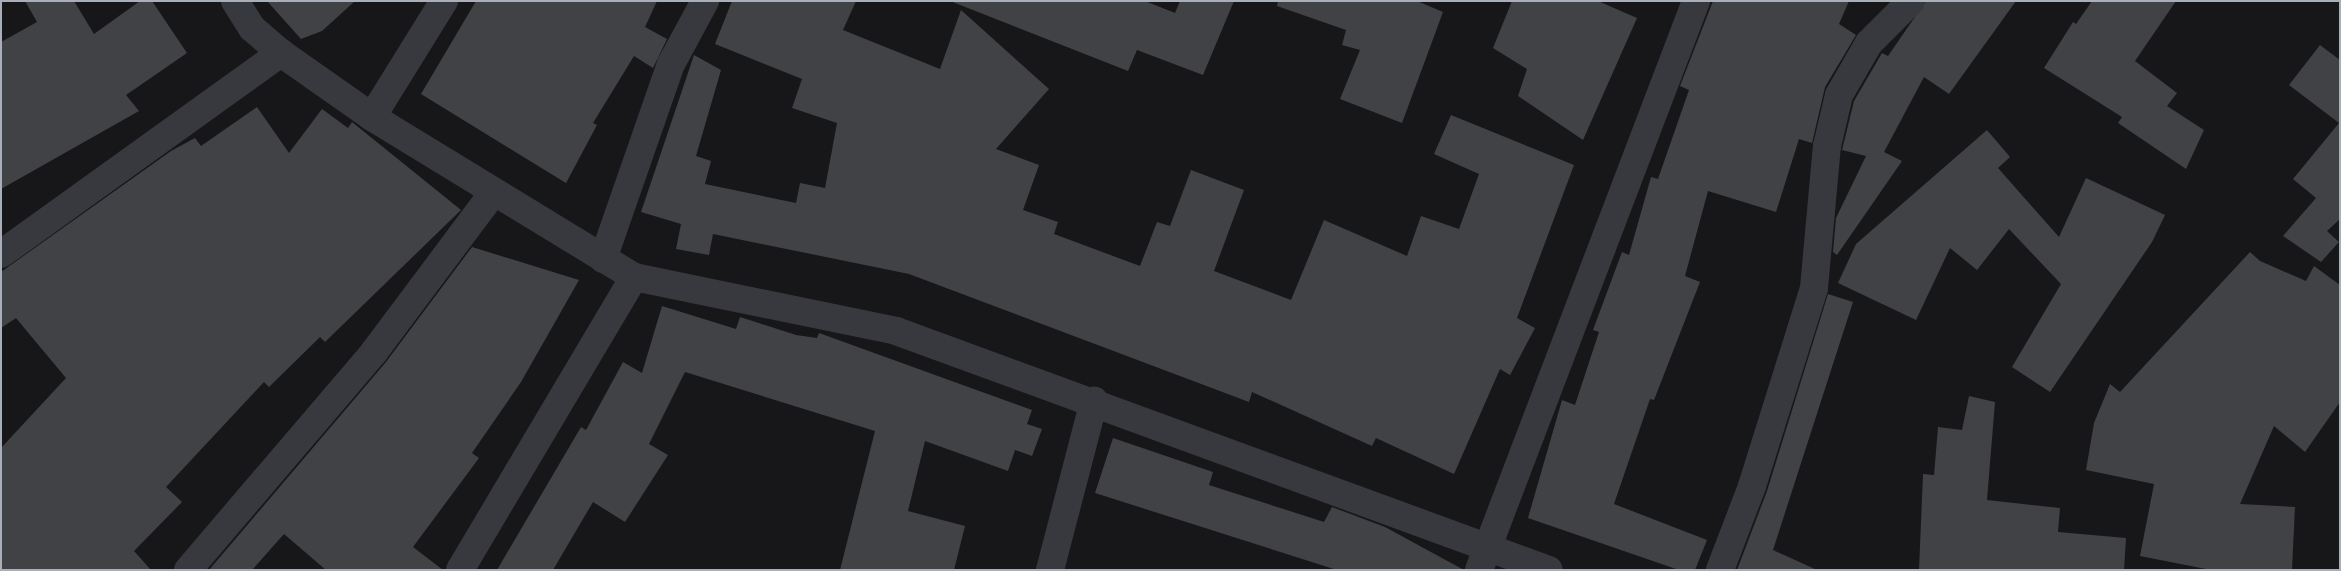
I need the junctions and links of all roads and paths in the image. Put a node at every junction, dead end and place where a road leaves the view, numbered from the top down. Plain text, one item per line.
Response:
1 (235, 1) edge
2 (444, 1) edge
3 (704, 1) edge
4 (1696, 1) edge
5 (1912, 1) edge
6 (281, 53) junction
7 (372, 117) junction
8 (492, 194) junction
9 (1, 254) edge
10 (603, 259) junction
11 (634, 277) junction
12 (1094, 401) junction
13 (1484, 558) edge
14 (188, 570) edge
15 (460, 570) edge
16 (1050, 570) edge
17 (1549, 570) edge
18 (1720, 570) edge

1 - 6 street
2 - 7 street
3 - 10 street
4 - 13 street
5 - 18 street
6 - 7 street
6 - 9 street
7 - 8 street
8 - 10 street
8 - 14 street
10 - 11 street
11 - 12 street
11 - 15 street
12 - 13 street
12 - 16 street
13 - 17 street

